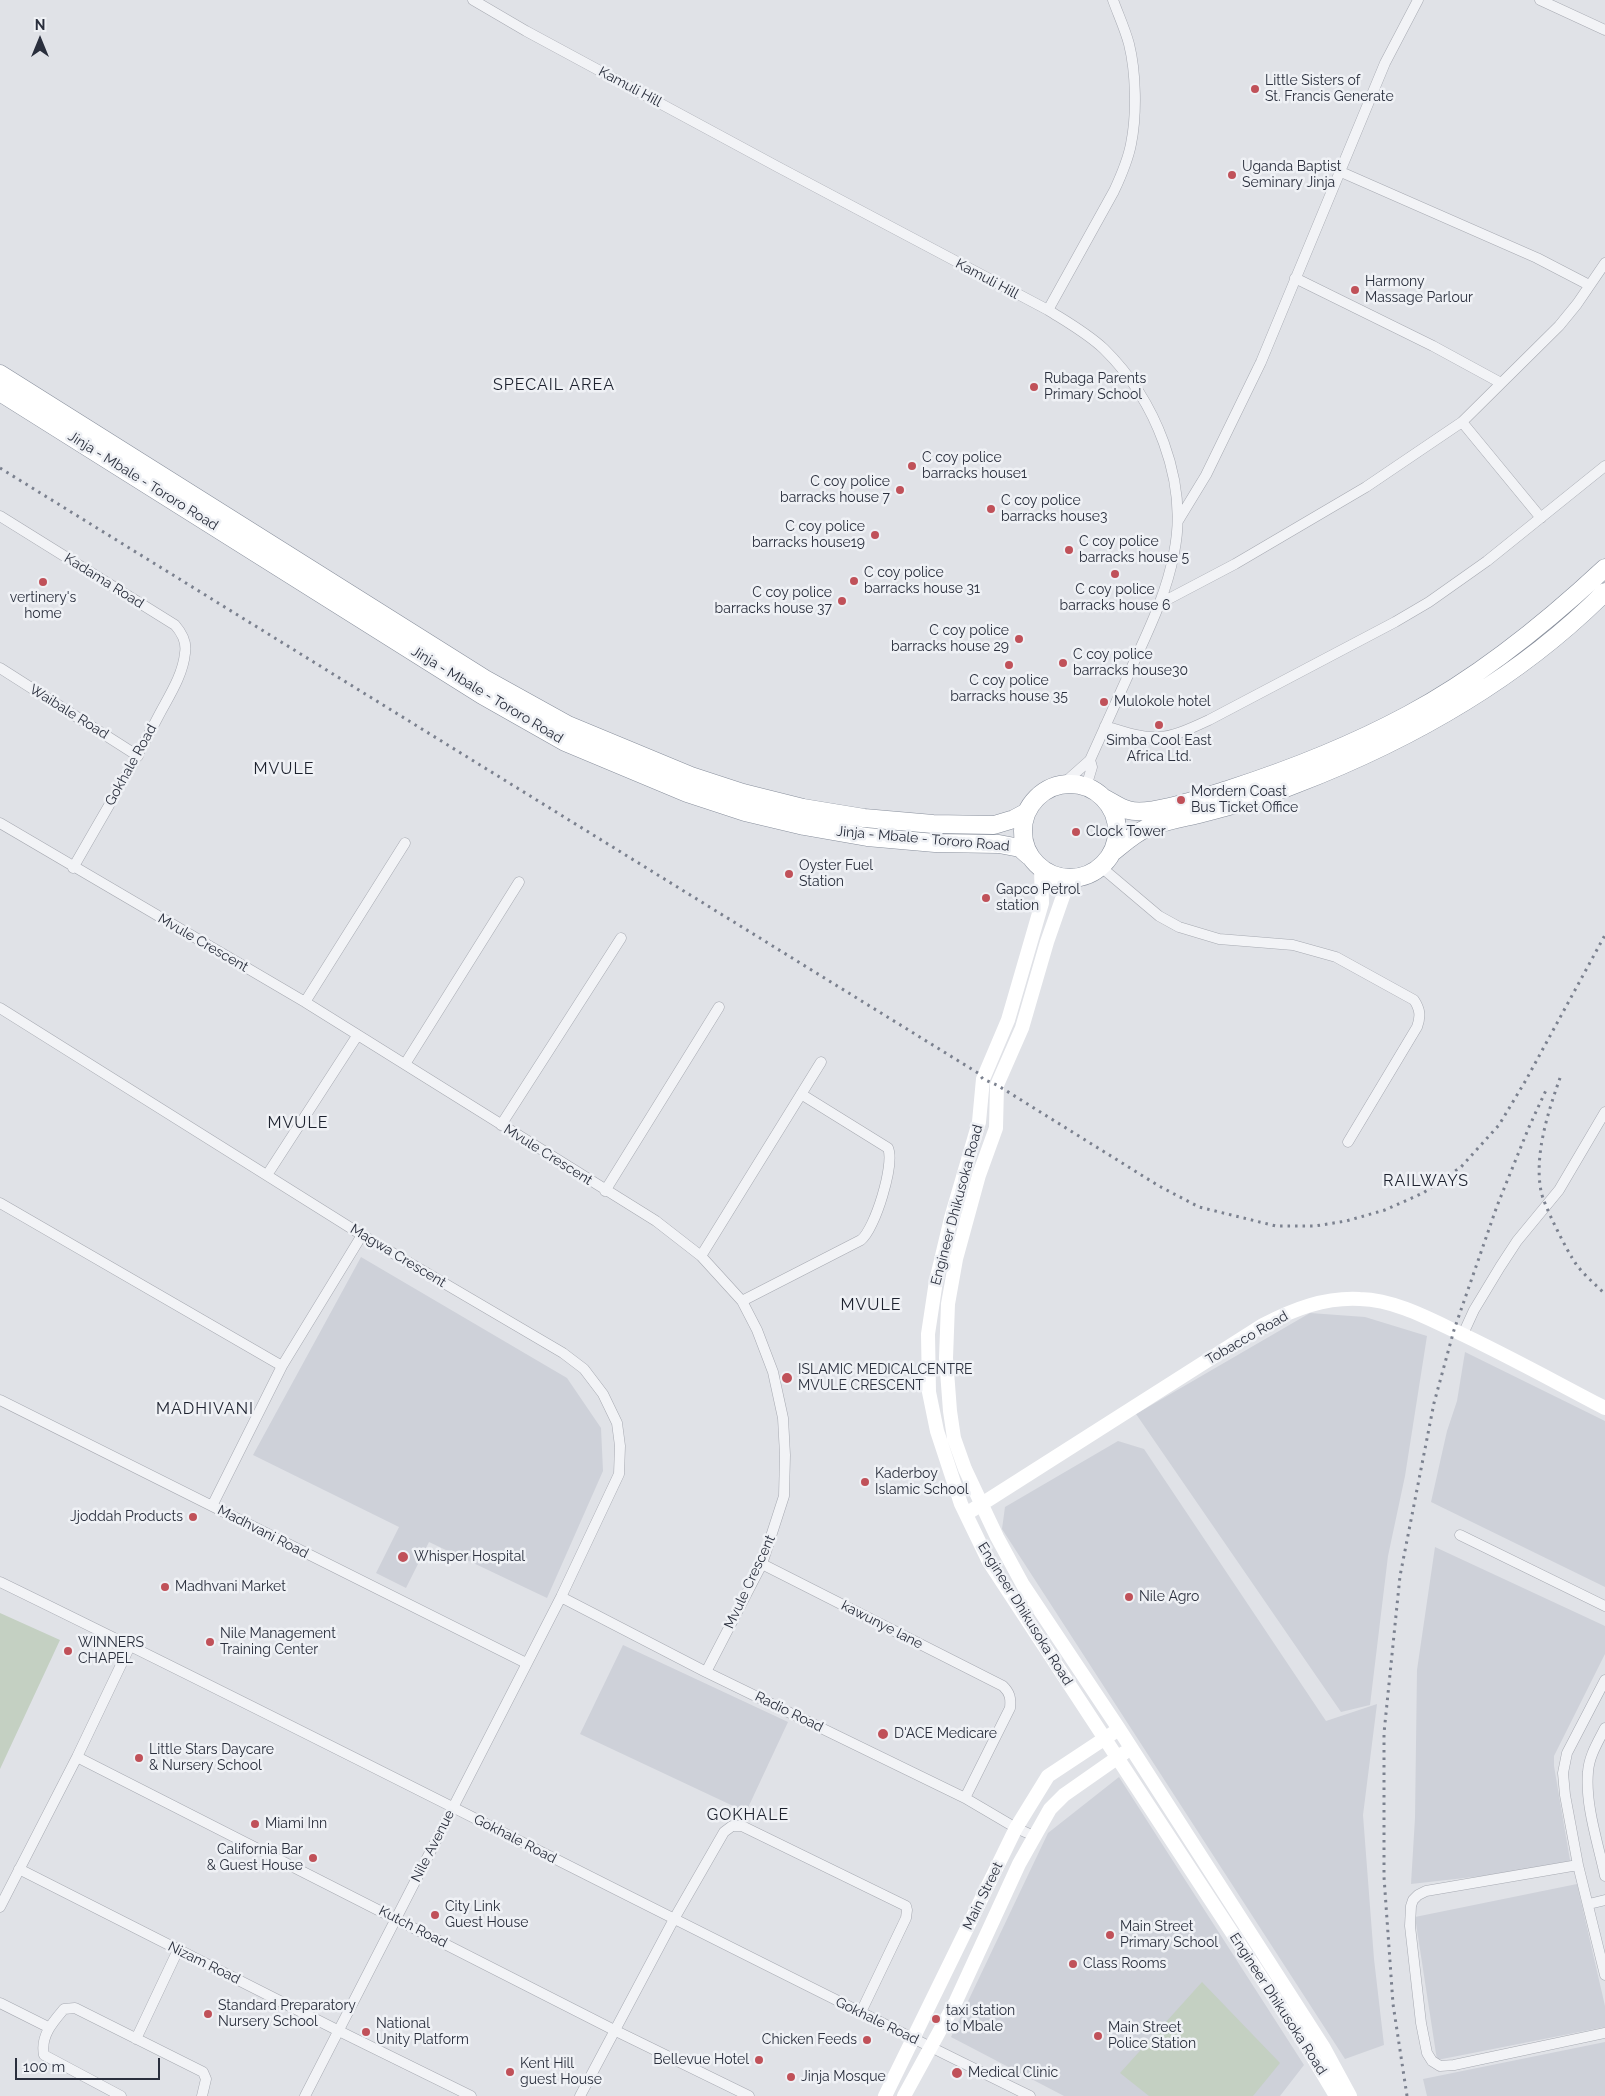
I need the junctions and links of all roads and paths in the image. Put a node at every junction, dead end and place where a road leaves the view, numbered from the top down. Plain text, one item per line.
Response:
1 (473, 0) edge
2 (1113, 0) edge
3 (1418, 0) edge
4 (1540, 0) edge
5 (1605, 30) edge
6 (1341, 172) junction
7 (1605, 263) edge
8 (1295, 278) junction
9 (1589, 284) junction
10 (1048, 310) junction
11 (0, 374) edge
12 (1501, 382) junction
13 (0, 392) edge
14 (1462, 422) junction
15 (1605, 466) edge
16 (0, 516) edge
17 (1541, 518) junction
18 (1178, 521) junction
19 (1605, 568) edge
20 (1605, 592) edge
21 (1159, 604) junction
22 (184, 660) joint
23 (0, 668) edge
24 (1106, 726) junction
25 (138, 756) junction
26 (1090, 760) junction
27 (1063, 784) junction
28 (1086, 787) junction
29 (1104, 798) junction
30 (1027, 812) junction
31 (0, 824) edge
32 (405, 843) dead end
33 (1114, 851) junction
34 (1035, 862) junction
35 (1102, 867) junction
36 (73, 868) junction
37 (1069, 879) junction
38 (519, 882) dead end
39 (622, 938) dead end
40 (305, 1002) junction
41 (719, 1007) dead end
42 (0, 1008) edge
43 (357, 1036) junction
44 (821, 1062) dead end
45 (405, 1064) junction
46 (801, 1094) junction
47 (1605, 1112) edge
48 (501, 1125) junction
49 (1348, 1142) dead end
50 (267, 1175) junction
51 (605, 1191) junction
52 (0, 1203) edge
53 (362, 1235) junction
54 (701, 1256) junction
55 (742, 1300) junction
56 (1463, 1334) junction
57 (282, 1366) junction
58 (0, 1400) edge
59 (1605, 1408) edge
60 (982, 1503) junction
61 (212, 1506) junction
62 (966, 1514) junction
63 (1460, 1535) dead end
64 (762, 1564) junction
65 (0, 1582) edge
66 (561, 1597) junction
67 (1605, 1606) edge
68 (130, 1646) junction
69 (526, 1663) junction
70 (706, 1672) junction
71 (1605, 1680) edge
72 (1605, 1728) edge
73 (1119, 1729) junction
74 (1105, 1739) junction
75 (1130, 1747) junction
76 (77, 1757) junction
77 (1118, 1758) junction
78 (965, 1798) junction
79 (453, 1806) junction
80 (1593, 1818) junction
81 (1605, 1824) edge
82 (1016, 1828) junction
83 (1034, 1836) junction
84 (1578, 1865) junction
85 (19, 1869) junction
86 (1605, 1876) edge
87 (1605, 1900) edge
88 (1588, 1904) junction
89 (0, 1907) edge
90 (396, 1918) junction
91 (674, 1919) junction
92 (178, 1950) junction
93 (1605, 1975) edge
94 (0, 2003) edge
95 (860, 2012) junction
96 (48, 2027) junction
97 (614, 2030) junction
98 (339, 2031) junction
99 (1605, 2034) edge
100 (136, 2039) junction
101 (914, 2039) junction
102 (931, 2048) junction
103 (108, 2093) edge
104 (121, 2096) edge
105 (202, 2096) edge
106 (305, 2096) edge
107 (471, 2096) edge
108 (580, 2096) edge
109 (750, 2096) edge
110 (885, 2096) edge
111 (904, 2096) edge
112 (1030, 2096) edge
113 (1336, 2096) edge
114 (1350, 2096) edge

1 - 10 street, Kamuli Hill
2 - 10 street
3 - 6 street
4 - 5 street
6 - 8 street
6 - 9 street
7 - 9 street
8 - 12 street
8 - 18 street
9 - 12 street
10 - 18 street, Kamuli Hill
11 - 30 highway, Jinja - Mbale - Tororo Road
12 - 14 street
13 - 34 highway, Jinja - Mbale - Tororo Road
14 - 17 street
14 - 21 street
15 - 17 street
16 - 22 street, Kadama Road
17 - 24 street
18 - 21 street, Kamuli Hill
19 - 29 highway
20 - 33 highway
21 - 24 street, Kamuli Hill
22 - 25 street, Gokhale Road
23 - 25 street, Waibale Road
24 - 26 street, Kamuli Hill
25 - 36 street, Gokhale Road
26 - 27 street, Kamuli Hill
26 - 28 street, Kamuli Hill
27 - 28 highway
27 - 30 highway
28 - 29 highway
29 - 33 highway
30 - 34 highway
31 - 36 street, Mvule Crescent
32 - 40 street
33 - 35 highway
34 - 37 highway
34 - 62 street, Engineer Dhikusoka Road
35 - 37 highway
35 - 49 street
36 - 40 street, Mvule Crescent
37 - 60 street, Engineer Dhikusoka Road
38 - 45 street
39 - 48 street
40 - 43 street, Mvule Crescent
41 - 51 street
42 - 50 street, Magwa Crescent
43 - 45 street, Mvule Crescent
43 - 50 street
44 - 46 street
45 - 48 street, Mvule Crescent
46 - 54 street
46 - 55 street
47 - 56 street
48 - 51 street, Mvule Crescent
50 - 53 street, Magwa Crescent
51 - 54 street, Mvule Crescent
52 - 57 street
53 - 57 street
53 - 66 street, Magwa Crescent
54 - 55 street, Mvule Crescent
55 - 64 street, Mvule Crescent
56 - 59 street, Tobacco Road
56 - 60 street, Tobacco Road
57 - 61 street
58 - 61 street, Madhvani Road
60 - 62 street, Tobacco Road
60 - 73 street, Engineer Dhikusoka Road
61 - 69 street, Madhvani Road
62 - 74 street, Engineer Dhikusoka Road
63 - 67 street
64 - 70 street, Mvule Crescent
64 - 78 street, kawunye lane
65 - 68 street, Gokhale Road
66 - 69 street, Nile Avenue
66 - 70 street, Radio Road
68 - 76 street
68 - 79 street, Gokhale Road
69 - 79 street, Nile Avenue
70 - 78 street, Radio Road
71 - 84 street
72 - 80 street
73 - 74 street, Main Street
73 - 75 street, Engineer Dhikusoka Road
74 - 77 street, Engineer Dhikusoka Road
74 - 82 street, Main Street
75 - 77 street, Main Street
75 - 114 street, Engineer Dhikusoka Road
76 - 85 street
76 - 90 street, Kutch Road
77 - 83 street, Main Street
77 - 113 street, Engineer Dhikusoka Road
78 - 82 street, Radio Road
79 - 90 street, Nile Avenue
79 - 91 street, Gokhale Road
80 - 81 street
80 - 86 street
82 - 83 street, Radio Road
82 - 101 street, Main Street
83 - 102 street, Main Street
84 - 88 street
84 - 99 street
85 - 89 street
85 - 92 street, Nizam Road
87 - 88 street
88 - 93 street
90 - 97 street, Kutch Road
90 - 98 street, Nile Avenue
91 - 95 street, Gokhale Road
91 - 95 street
91 - 97 street
92 - 98 street, Nizam Road
92 - 100 street
94 - 96 street
95 - 101 street, Gokhale Road
96 - 100 street
96 - 103 street
97 - 108 street
97 - 109 street, Kutch Road
98 - 106 street, Nile Avenue
98 - 107 street, Nizam Road
100 - 105 street
101 - 102 street, Gokhale Road
101 - 110 street, Main Street
102 - 111 street, Main Street
102 - 112 street, Gokhale Road
103 - 104 street

